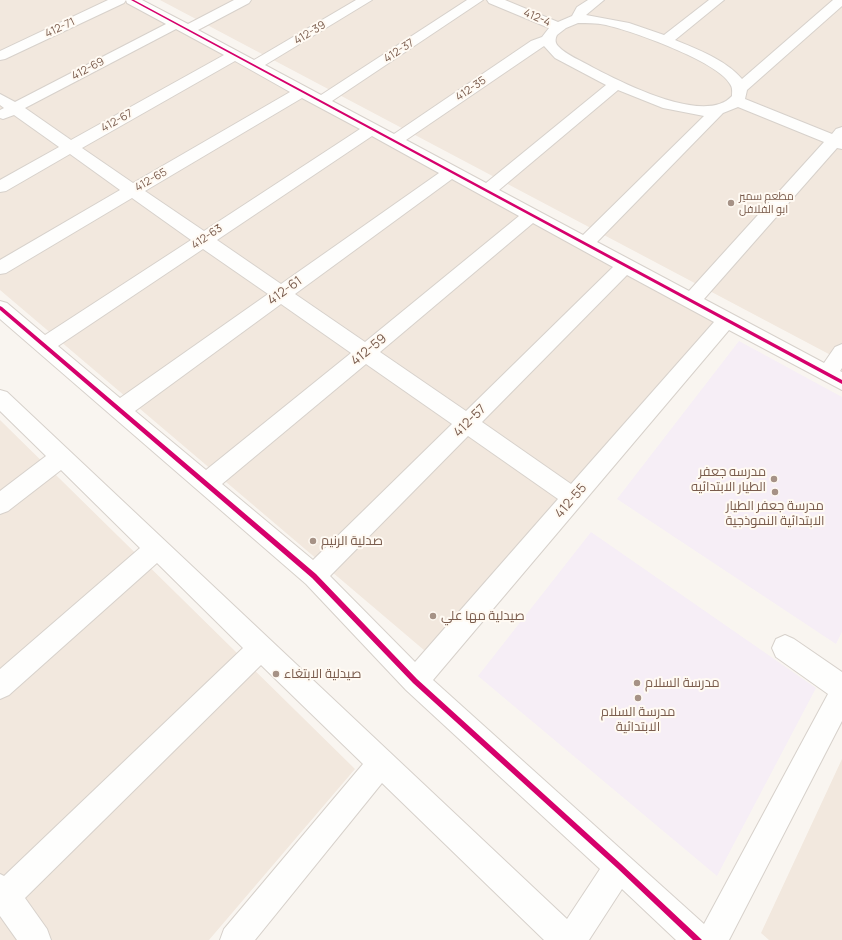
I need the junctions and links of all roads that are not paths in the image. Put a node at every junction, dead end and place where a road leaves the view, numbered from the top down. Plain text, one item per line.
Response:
1 (119, 0) edge
2 (132, 0) edge
3 (244, 0) edge
4 (365, 0) edge
5 (476, 0) edge
6 (494, 0) edge
7 (597, 0) edge
8 (717, 0) edge
9 (841, 0) edge
10 (577, 20) junction
11 (181, 27) junction
12 (558, 27) junction
13 (549, 39) junction
14 (665, 41) junction
15 (0, 56) edge
16 (235, 56) junction
17 (254, 66) junction
18 (616, 84) junction
19 (302, 92) junction
20 (738, 95) junction
21 (321, 102) junction
22 (5, 107) edge
23 (718, 110) junction
24 (371, 129) junction
25 (839, 139) edge
26 (394, 141) junction
27 (71, 147) junction
28 (451, 172) junction
29 (0, 187) edge
30 (133, 190) junction
31 (487, 191) junction
32 (532, 215) junction
33 (203, 240) junction
34 (585, 244) junction
35 (625, 266) junction
36 (0, 268) edge
37 (281, 294) junction
38 (691, 301) junction
39 (0, 308) edge
40 (727, 320) junction
41 (44, 346) junction
42 (842, 352) edge
43 (365, 353) junction
44 (835, 378) edge
45 (0, 398) edge
46 (120, 410) junction
47 (467, 424) junction
48 (61, 457) junction
49 (206, 484) junction
50 (574, 498) junction
51 (0, 504) edge
52 (157, 548) junction
53 (314, 576) junction
54 (261, 648) junction
55 (785, 648) dead end
56 (415, 681) junction
57 (0, 686) edge
58 (842, 688) edge
59 (842, 694) edge
60 (381, 763) junction
61 (619, 866) junction
62 (2, 895) edge
63 (36, 940) edge
64 (235, 940) edge
65 (566, 940) edge
66 (571, 940) edge
67 (698, 940) edge
68 (712, 940) edge

1 - 15 street, 412-71
2 - 11 street
3 - 11 street, 412-69
4 - 17 street, 412-39
5 - 21 street, 412-37
6 - 12 street, 412-4
7 - 10 street
8 - 14 street
9 - 20 street
10 - 12 street
10 - 14 street
11 - 16 street
11 - 22 street, 412-69
12 - 13 street
13 - 18 street
13 - 26 street, 412-35
14 - 20 street
16 - 17 street
16 - 27 street, 412-67
17 - 19 street
18 - 23 street
18 - 31 street
19 - 21 street
19 - 30 street, 412-65
20 - 23 street
20 - 25 street
21 - 24 street
22 - 27 street
23 - 34 street
24 - 26 street
24 - 33 street, 412-63
25 - 38 street
26 - 28 street
27 - 29 street, 412-67
27 - 30 street
28 - 31 street
28 - 37 street, 412-61
30 - 33 street
30 - 36 street, 412-65
31 - 32 street
32 - 34 street
32 - 43 street, 412-59
33 - 37 street
33 - 41 street, 412-63
34 - 35 street
35 - 38 street
35 - 47 street, 412-57
37 - 43 street
37 - 46 street, 412-61
38 - 40 street
39 - 41 street
40 - 44 street
40 - 50 street, 412-55
41 - 46 street
42 - 44 street
43 - 47 street
43 - 49 street, 412-59
45 - 48 street
46 - 49 street
47 - 50 street
47 - 53 street, 412-57
48 - 51 street
48 - 52 street
49 - 53 street
50 - 56 street, 412-55
52 - 54 street
52 - 57 street
53 - 56 street
54 - 60 street
54 - 62 street
55 - 58 street
56 - 61 street
59 - 68 street
60 - 64 street
60 - 65 street
61 - 66 street
61 - 67 street
62 - 63 street

